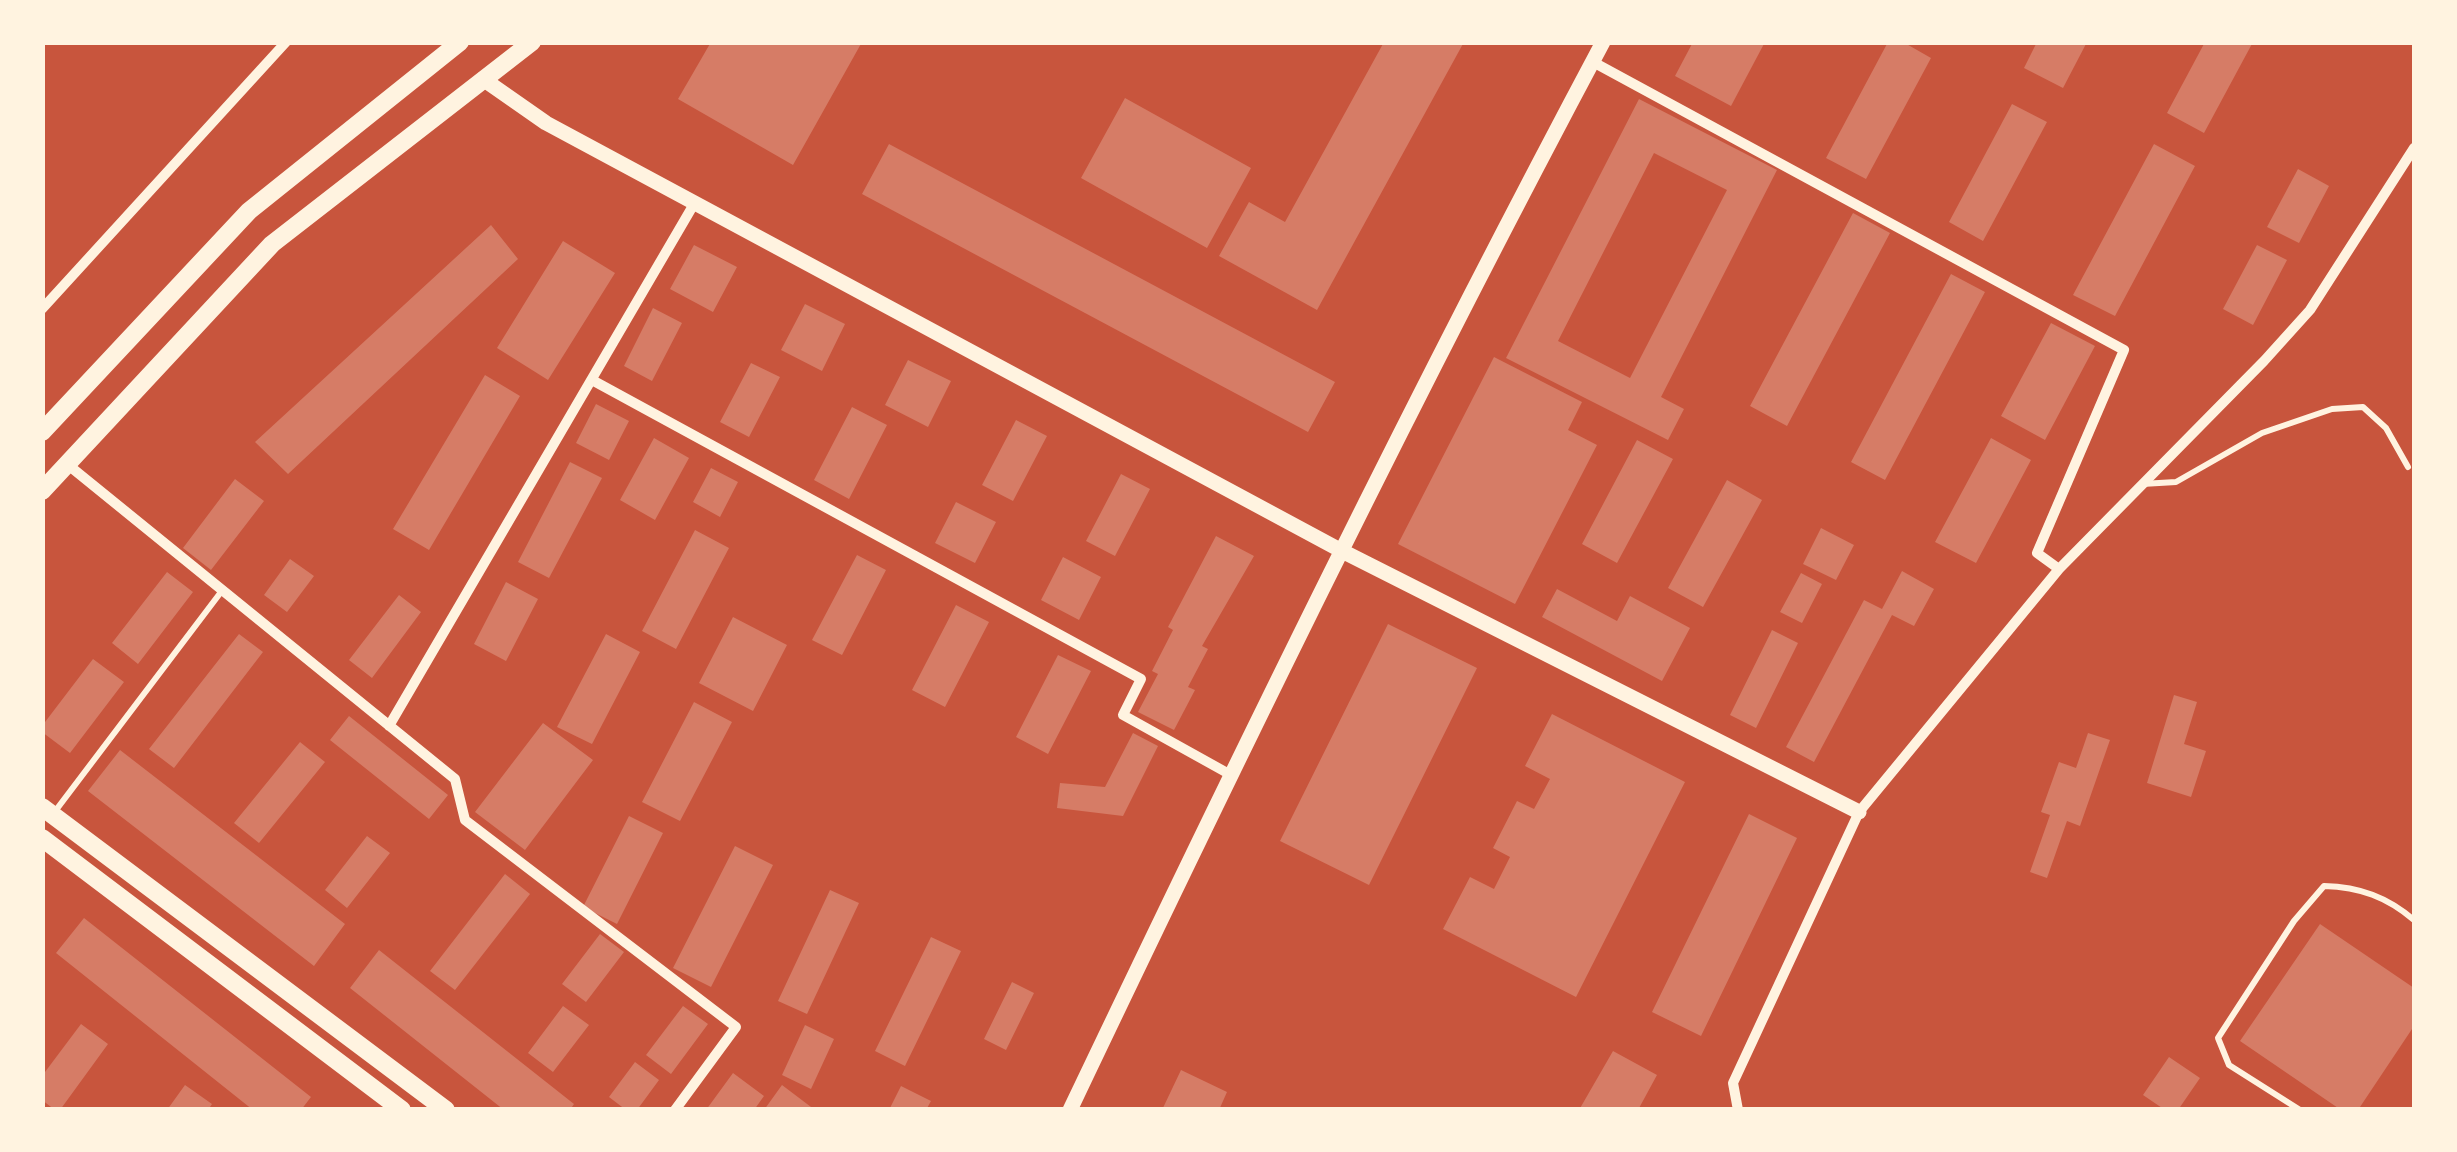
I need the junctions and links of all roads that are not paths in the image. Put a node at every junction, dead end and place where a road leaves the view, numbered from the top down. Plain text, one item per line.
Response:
1 (286, 42) edge
2 (460, 42) edge
3 (1603, 42) edge
4 (529, 44) edge
5 (1593, 62) junction
6 (484, 79) junction
7 (2414, 148) edge
8 (694, 204) junction
9 (44, 304) edge
10 (592, 380) junction
11 (42, 432) edge
12 (66, 464) junction
13 (2408, 467) dead end
14 (2142, 484) junction
15 (42, 491) edge
16 (1342, 551) junction
17 (2059, 569) junction
18 (221, 592) junction
19 (389, 726) junction
20 (1231, 775) junction
21 (48, 810) edge
22 (1858, 812) junction
23 (42, 838) edge
24 (2414, 920) edge
25 (402, 1110) edge
26 (446, 1110) edge
27 (675, 1110) edge
28 (1070, 1110) edge
29 (1738, 1110) edge
30 (2300, 1110) edge

1 - 9 street
2 - 11 main road
3 - 5 street
4 - 6 main road
5 - 16 street
5 - 17 street
6 - 8 street
6 - 12 main road
7 - 14 street
8 - 10 street
8 - 16 street
10 - 19 street
10 - 20 street
12 - 15 main road
12 - 18 street
13 - 14 lane
14 - 17 street
16 - 20 street
16 - 22 street
17 - 22 street
18 - 19 street
18 - 21 lane
19 - 27 street
20 - 28 street
21 - 26 main road
22 - 29 street
23 - 25 main road
24 - 30 lane

